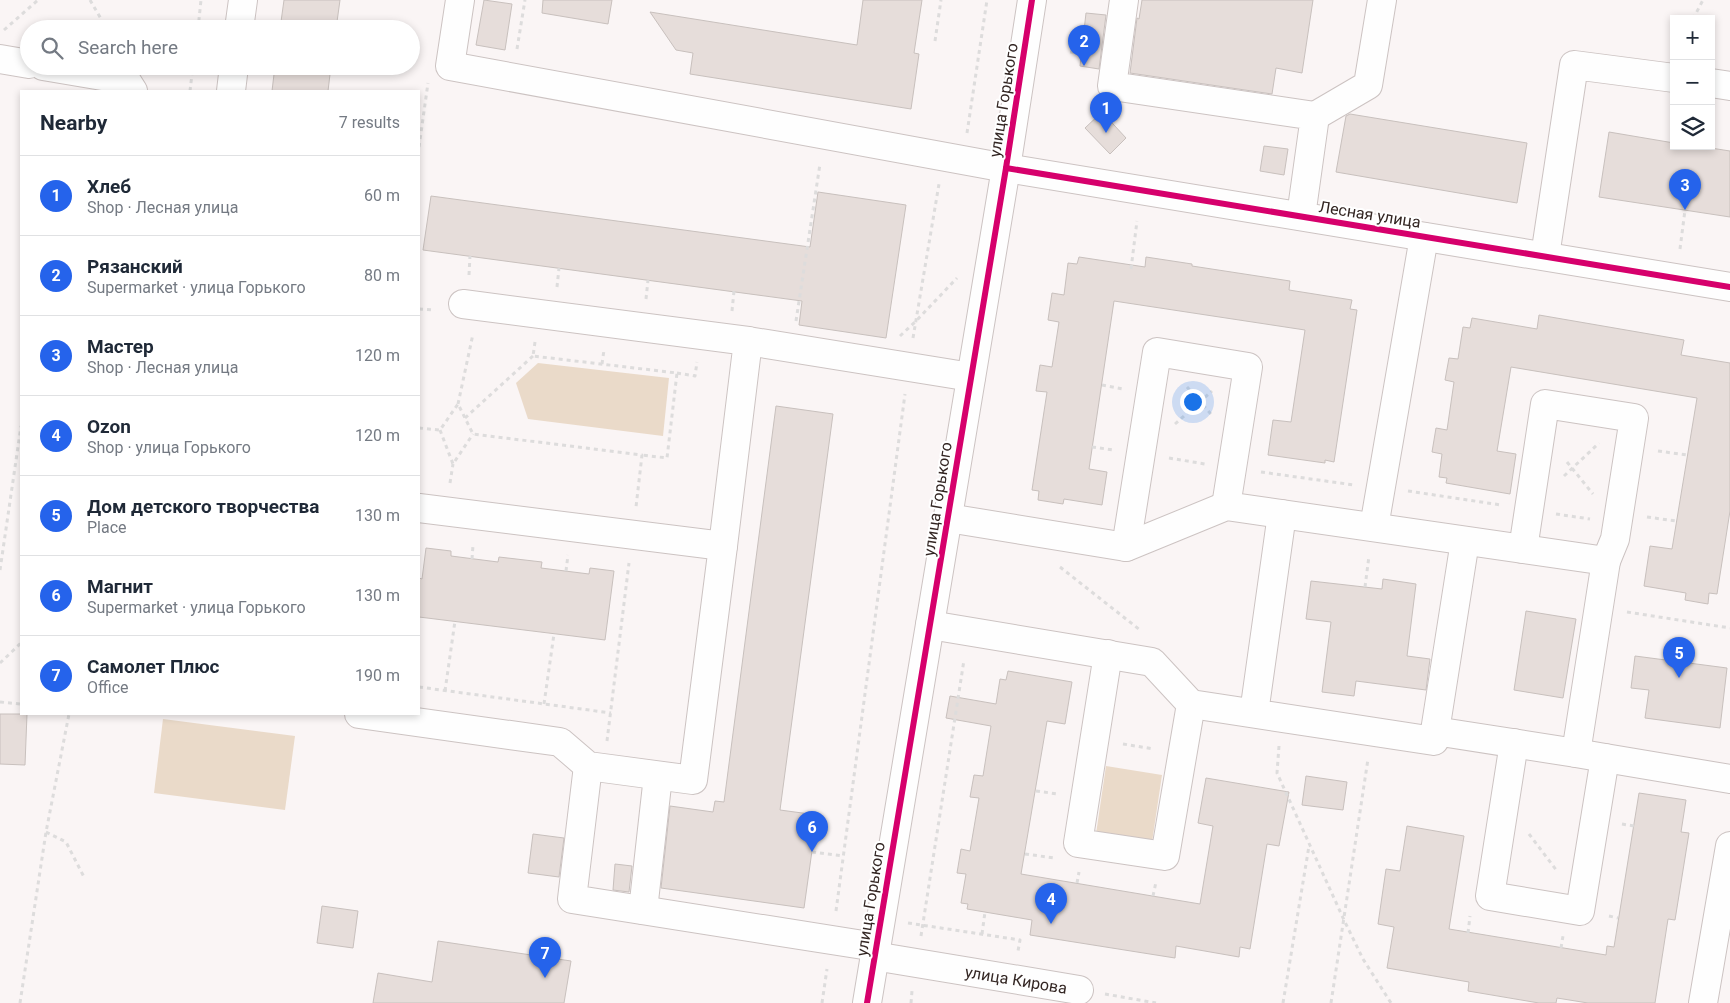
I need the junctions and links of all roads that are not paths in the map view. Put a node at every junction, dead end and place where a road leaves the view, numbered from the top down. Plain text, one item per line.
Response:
1 (243, 0) edge
2 (460, 0) edge
3 (1032, 0) edge
4 (1124, 0) edge
5 (1382, 0) edge
6 (240, 20) edge
7 (0, 59) edge
8 (20, 62) edge
9 (96, 75) edge
10 (233, 75) edge
11 (1670, 77) edge
12 (1715, 84) edge
13 (1730, 86) edge
14 (132, 90) edge
15 (231, 90) edge
16 (1315, 116) junction
17 (1006, 168) junction
18 (1301, 216) junction
19 (1424, 237) junction
20 (1546, 256) junction
21 (1730, 287) edge
22 (471, 305) road end
23 (748, 341) junction
24 (971, 377) junction
25 (1226, 506) junction
26 (420, 508) edge
27 (1282, 514) junction
28 (948, 518) junction
29 (1374, 527) junction
30 (1465, 540) junction
31 (723, 546) junction
32 (1126, 547) junction
33 (1523, 549) junction
34 (1606, 561) junction
35 (930, 625) junction
36 (1108, 654) junction
37 (1190, 704) junction
38 (1254, 713) junction
39 (366, 715) edge
40 (1435, 731) junction
41 (1514, 743) junction
42 (1576, 753) junction
43 (1605, 758) junction
44 (588, 766) junction
45 (658, 776) junction
46 (1730, 779) edge
47 (1730, 846) edge
48 (643, 910) junction
49 (875, 952) junction
50 (1079, 990) road end
51 (867, 1003) edge
52 (1703, 1003) edge

1 - 6 street
2 - 17 street, Лесная улица
3 - 17 street, улица Горького
4 - 16 street
5 - 16 street
7 - 8 street
9 - 14 street
10 - 15 street
11 - 20 street
12 - 13 street
16 - 18 street
17 - 18 street, Лесная улица
17 - 24 street, улица Горького
18 - 19 street, Лесная улица
19 - 20 street, Лесная улица
19 - 29 street
20 - 21 street, Лесная улица
22 - 23 street
23 - 24 street
23 - 31 street
24 - 28 street, улица Горького
25 - 27 street
25 - 32 street
25 - 32 street
26 - 31 street
27 - 29 street
27 - 38 street
28 - 32 street
28 - 35 street, улица Горького
29 - 30 street
30 - 33 street
30 - 40 street
31 - 45 street
33 - 34 street
33 - 34 street
34 - 42 street
35 - 36 street
35 - 49 street, улица Горького
36 - 37 street
36 - 37 street
37 - 38 street
38 - 40 street
39 - 44 street
40 - 41 street
41 - 42 street
41 - 43 street
42 - 43 street
43 - 46 street
44 - 45 street
44 - 48 street, улица Кирова
45 - 48 street
47 - 52 street
48 - 49 street, улица Кирова
49 - 50 street, улица Кирова
49 - 51 street, улица Горького

